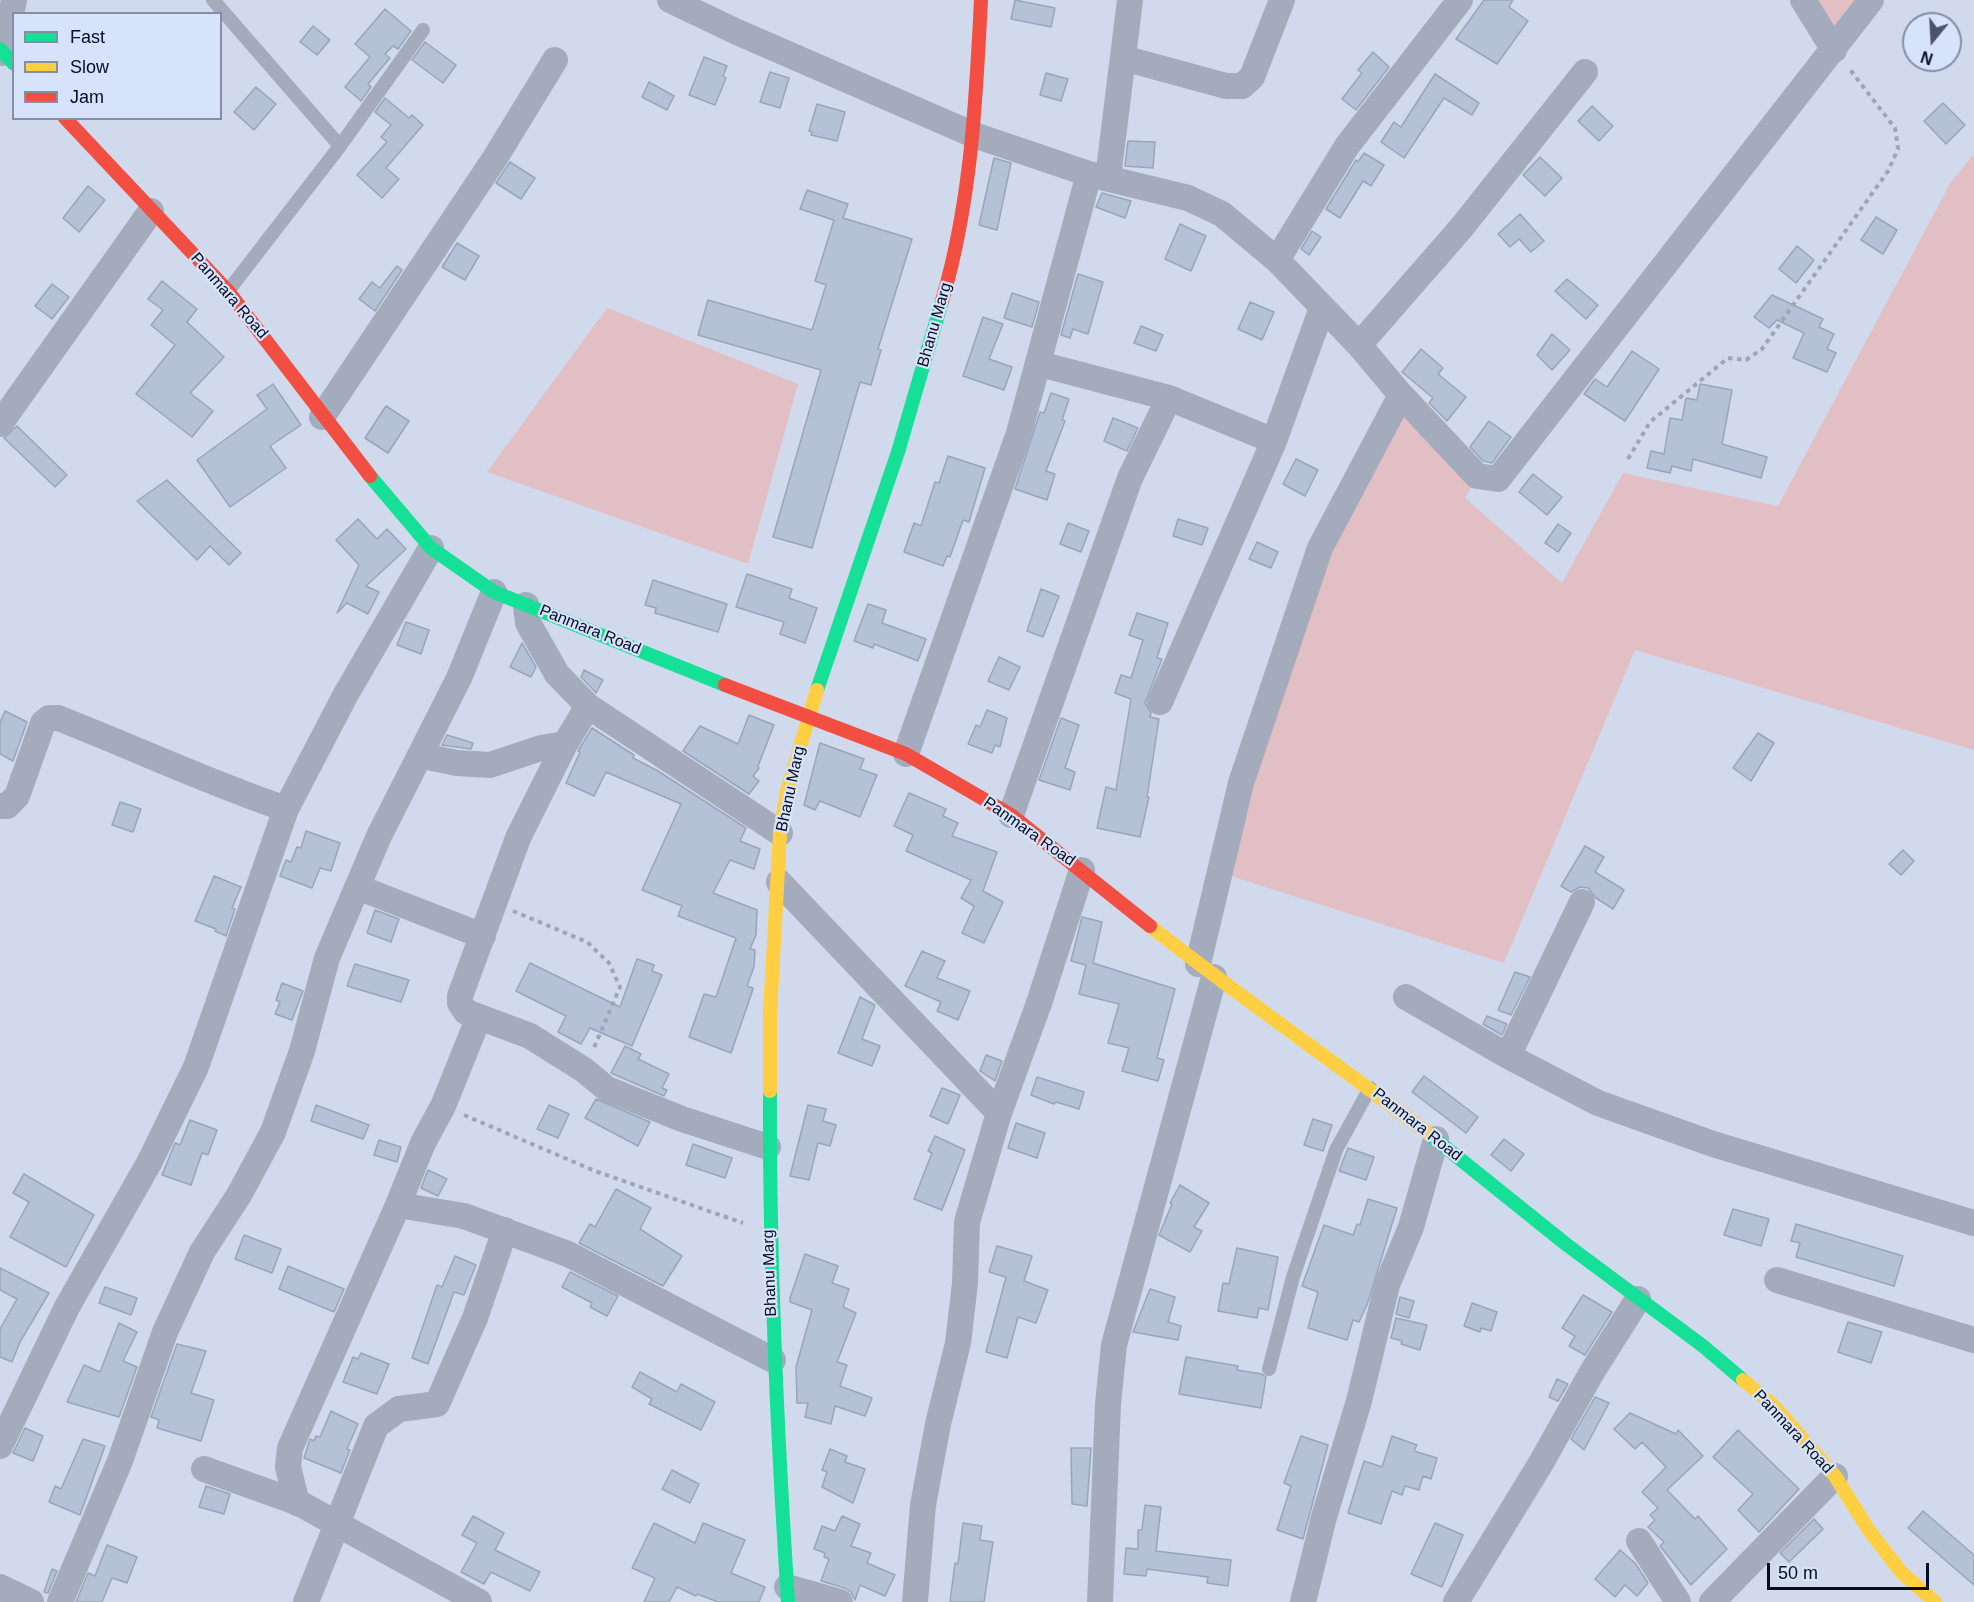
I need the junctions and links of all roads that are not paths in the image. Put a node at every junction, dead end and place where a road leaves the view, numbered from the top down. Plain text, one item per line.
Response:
1 (213, 0) edge
2 (670, 0) edge
3 (981, 0) edge
4 (1130, 0) edge
5 (1282, 0) edge
6 (1803, 0) edge
7 (1871, 0) edge
8 (1450, 3) edge
9 (12, 14) edge
10 (423, 30) dead end
11 (1834, 50) junction
12 (6, 55) edge
13 (1123, 58) junction
14 (555, 60) dead end
15 (1585, 72) dead end
16 (67, 120) edge
17 (974, 135) junction
18 (340, 146) junction
19 (1098, 176) junction
20 (151, 211) junction
21 (1277, 260) junction
22 (228, 291) junction
23 (1322, 308) junction
24 (1359, 345) junction
25 (1040, 364) junction
26 (1401, 395) junction
27 (1169, 398) junction
28 (322, 417) junction
29 (0, 424) edge
30 (1274, 441) junction
31 (431, 548) junction
32 (494, 592) junction
33 (526, 605) junction
34 (1160, 702) dead end
35 (588, 706) junction
36 (807, 718) junction
37 (565, 744) junction
38 (906, 754) junction
39 (422, 756) junction
40 (0, 806) edge
41 (286, 809) junction
42 (1011, 815) junction
43 (780, 833) junction
44 (1082, 870) junction
45 (779, 882) junction
46 (357, 887) junction
47 (1582, 902) dead end
48 (483, 936) junction
49 (1206, 970) junction
50 (1406, 998) dead end
51 (479, 1017) junction
52 (1508, 1056) junction
53 (1370, 1088) junction
54 (999, 1113) junction
55 (1436, 1139) junction
56 (768, 1147) junction
57 (398, 1205) junction
58 (1974, 1223) edge
59 (505, 1230) junction
60 (1777, 1280) dead end
61 (1638, 1299) junction
62 (1974, 1340) edge
63 (773, 1360) junction
64 (1269, 1368) dead end
65 (0, 1446) edge
66 (204, 1469) dead end
67 (1835, 1476) junction
68 (297, 1503) junction
69 (336, 1522) junction
70 (1639, 1541) dead end
71 (0, 1587) edge
72 (788, 1594) edge
73 (31, 1602) edge
74 (60, 1602) edge
75 (306, 1602) edge
76 (479, 1602) edge
77 (840, 1602) edge
78 (915, 1602) edge
79 (1101, 1602) edge
80 (1303, 1602) edge
81 (1456, 1602) edge
82 (1678, 1602) edge
83 (1712, 1602) edge
84 (1935, 1602) edge

1 - 18 lane
2 - 17 street
3 - 17 street, Bhanu Marg
4 - 13 street
5 - 13 street
6 - 11 street
7 - 11 street
8 - 21 street
9 - 12 street
10 - 18 lane
11 - 26 street
13 - 19 street
14 - 28 street
15 - 24 street
16 - 20 street, Panmara Road
17 - 19 street
17 - 36 street, Bhanu Marg
18 - 22 lane
19 - 21 street
19 - 25 street
20 - 22 street, Panmara Road
20 - 29 street
21 - 23 street
22 - 28 street, Panmara Road
23 - 24 street
23 - 30 street
24 - 26 street
25 - 27 street
25 - 38 street
26 - 49 street
27 - 30 street
27 - 42 street
28 - 31 street, Panmara Road
30 - 34 street
31 - 32 street, Panmara Road
31 - 41 street
32 - 33 street, Panmara Road
32 - 39 street
33 - 35 street
33 - 36 street, Panmara Road
35 - 37 street
35 - 43 street
36 - 38 street, Panmara Road
36 - 43 street, Bhanu Marg
37 - 39 street
37 - 48 street
38 - 42 street, Panmara Road
39 - 46 street
40 - 41 street
41 - 65 street
42 - 44 street, Panmara Road
43 - 45 street, Bhanu Marg
44 - 49 street, Panmara Road
44 - 54 street
45 - 54 street
45 - 56 street, Bhanu Marg
46 - 48 street
46 - 74 street
47 - 52 street
48 - 51 street
49 - 53 street, Panmara Road
49 - 79 street
50 - 52 street
51 - 56 street
51 - 57 street
52 - 58 street
53 - 55 street, Panmara Road
53 - 64 lane
54 - 78 street
55 - 61 street, Panmara Road
55 - 80 street
56 - 63 street, Bhanu Marg
57 - 59 street
57 - 68 street
59 - 63 street
59 - 69 street
60 - 62 street
61 - 67 street, Panmara Road
61 - 81 street
63 - 72 street, Bhanu Marg
66 - 68 street
67 - 83 street
67 - 84 street, Panmara Road
68 - 69 street
69 - 75 street
69 - 76 street
70 - 82 street
71 - 73 street
72 - 77 street

